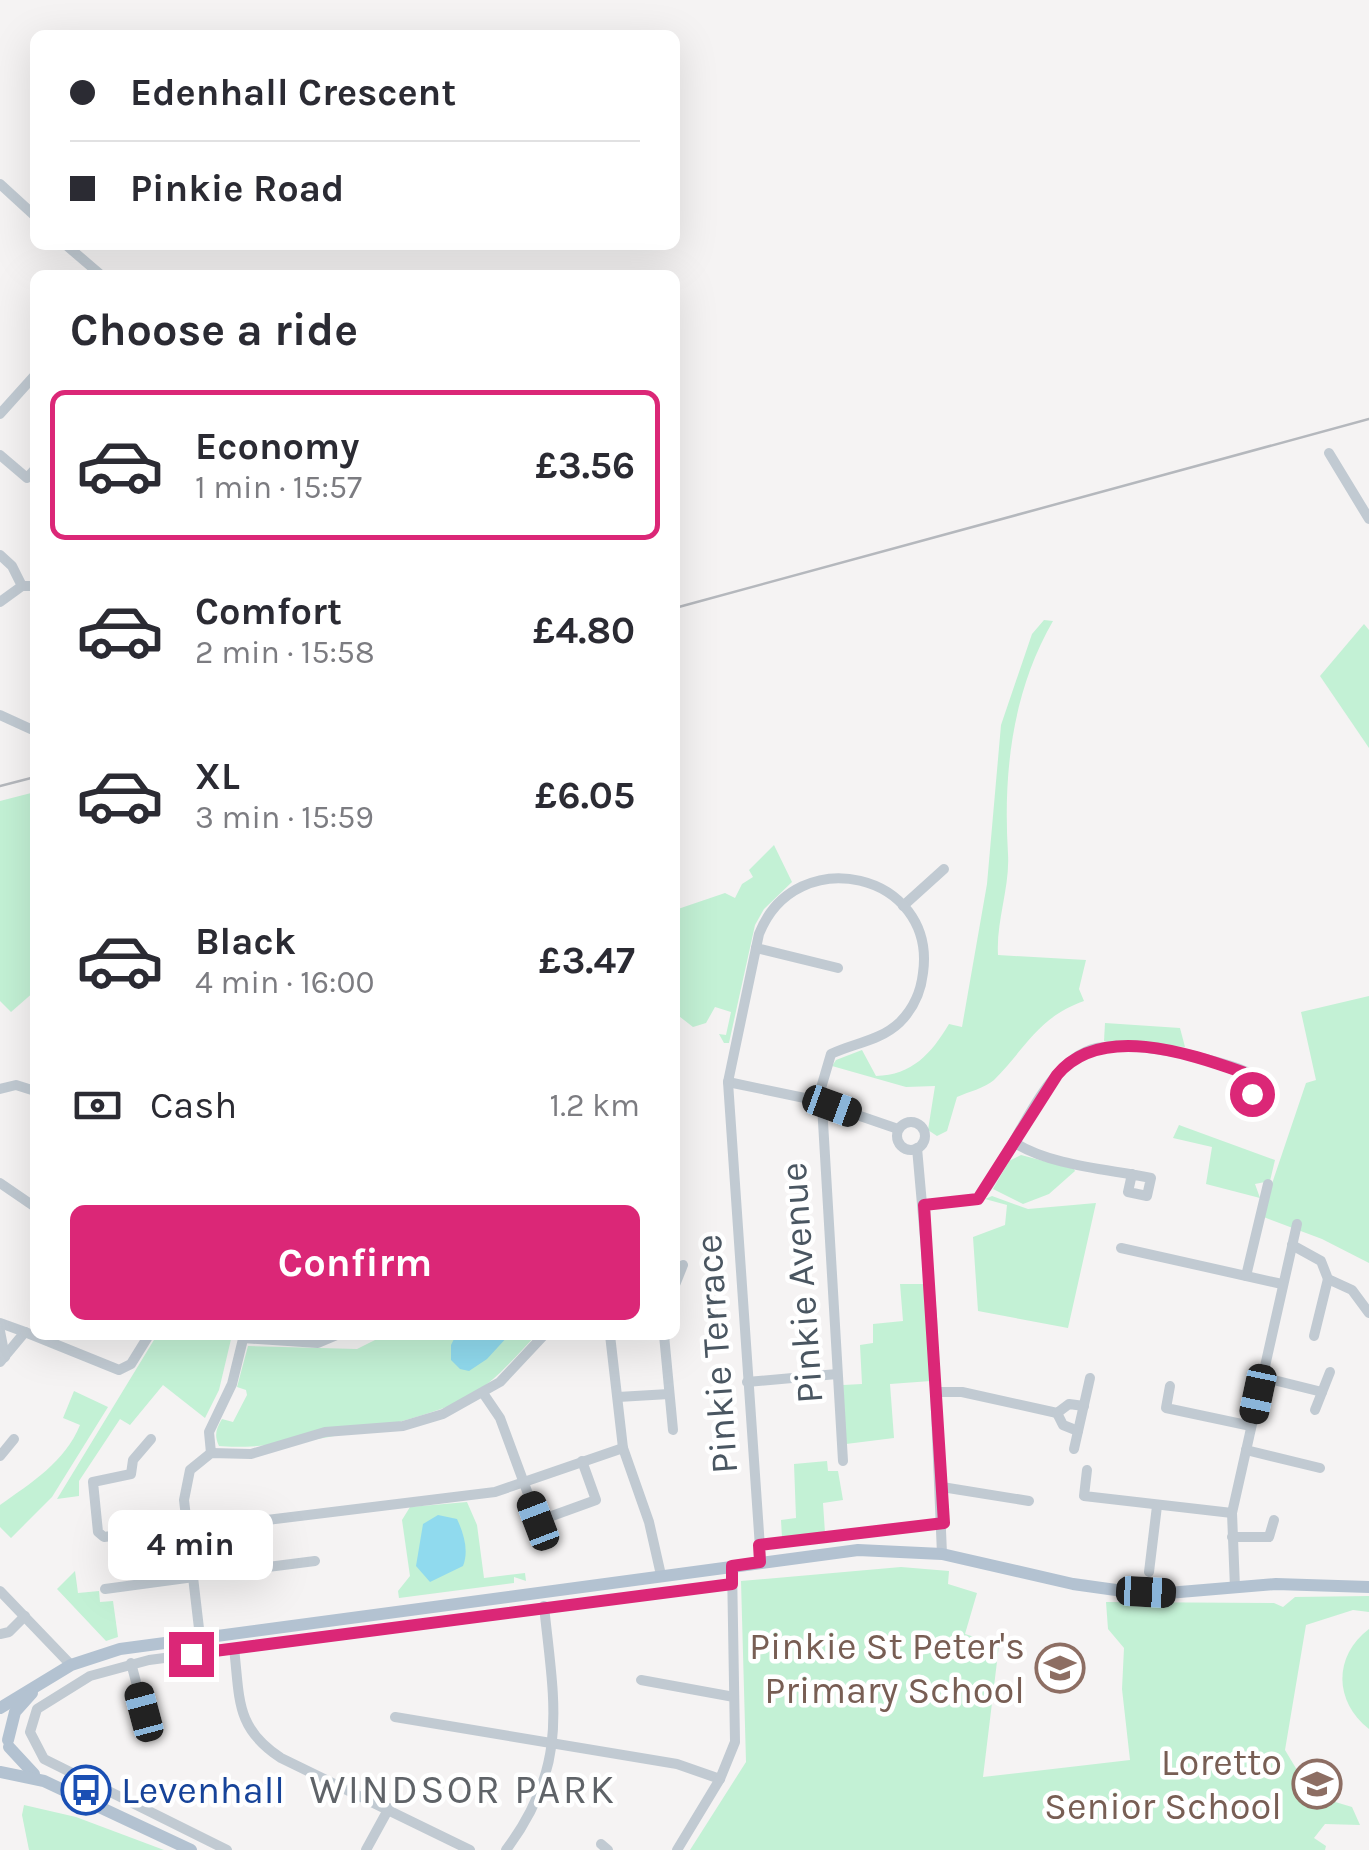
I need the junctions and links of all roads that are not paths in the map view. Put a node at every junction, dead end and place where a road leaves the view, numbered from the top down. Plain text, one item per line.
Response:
1 (0, 184) edge
2 (30, 211) edge
3 (72, 250) edge
4 (94, 270) edge
5 (30, 381) edge
6 (0, 414) edge
7 (1329, 453) dead end
8 (0, 455) edge
9 (30, 473) edge
10 (1369, 519) edge
11 (0, 555) edge
12 (22, 586) junction
13 (30, 586) edge
14 (0, 602) edge
15 (0, 715) edge
16 (30, 729) edge
17 (944, 870) dead end
18 (903, 906) junction
19 (756, 948) junction
20 (838, 968) dead end
21 (1242, 1072) dead end
22 (728, 1082) junction
23 (0, 1089) edge
24 (30, 1089) edge
25 (819, 1103) junction
26 (898, 1129) junction
27 (1014, 1143) junction
28 (917, 1148) junction
29 (1132, 1174) dead end
30 (0, 1183) edge
31 (1265, 1188) dead end
32 (30, 1203) edge
33 (924, 1205) junction
34 (1298, 1224) dead end
35 (1292, 1245) junction
36 (1121, 1248) dead end
37 (683, 1265) dead end
38 (680, 1272) edge
39 (1246, 1276) junction
40 (1328, 1279) junction
41 (1282, 1284) junction
42 (1369, 1313) edge
43 (0, 1323) edge
44 (0, 1331) edge
45 (24, 1332) junction
46 (30, 1334) edge
47 (1314, 1336) dead end
48 (44, 1340) edge
49 (147, 1340) edge
50 (243, 1340) edge
51 (286, 1340) edge
52 (325, 1340) edge
53 (539, 1340) edge
54 (611, 1340) edge
55 (665, 1340) edge
56 (2, 1360) edge
57 (1330, 1372) dead end
58 (836, 1374) junction
59 (1260, 1377) junction
60 (1090, 1378) dead end
61 (747, 1382) junction
62 (1170, 1386) dead end
63 (935, 1392) junction
64 (1322, 1392) junction
65 (483, 1394) junction
66 (670, 1394) junction
67 (618, 1397) junction
68 (1084, 1406) junction
69 (1315, 1410) dead end
70 (1057, 1413) junction
71 (1251, 1426) junction
72 (673, 1430) dead end
73 (1078, 1432) junction
74 (14, 1439) dead end
75 (150, 1439) dead end
76 (623, 1448) junction
77 (1074, 1449) dead end
78 (1246, 1450) junction
79 (211, 1453) junction
80 (0, 1456) edge
81 (582, 1461) junction
82 (843, 1461) dead end
83 (1320, 1468) dead end
84 (1086, 1470) dead end
85 (523, 1482) junction
86 (942, 1487) junction
87 (1029, 1501) dead end
88 (1157, 1506) junction
89 (1232, 1513) junction
90 (1274, 1520) dead end
91 (944, 1523) junction
92 (187, 1526) junction
93 (254, 1536) junction
94 (1232, 1537) junction
95 (759, 1545) junction
96 (942, 1554) junction
97 (237, 1557) junction
98 (315, 1561) dead end
99 (258, 1562) junction
100 (760, 1562) junction
101 (732, 1566) junction
102 (193, 1571) junction
103 (1150, 1572) dead end
104 (661, 1576) junction
105 (262, 1584) dead end
106 (732, 1584) junction
107 (1369, 1587) edge
108 (1235, 1588) junction
109 (105, 1589) dead end
110 (0, 1592) edge
111 (544, 1606) junction
112 (372, 1612) junction
113 (25, 1616) junction
114 (375, 1630) junction
115 (0, 1634) edge
116 (200, 1637) junction
117 (234, 1648) junction
118 (131, 1663) junction
119 (71, 1666) junction
120 (49, 1678) junction
121 (642, 1680) dead end
122 (734, 1697) junction
123 (0, 1708) edge
124 (144, 1712) dead end
125 (395, 1718) dead end
126 (6, 1739) edge
127 (555, 1743) junction
128 (0, 1771) edge
129 (720, 1779) junction
130 (44, 1781) junction
131 (389, 1808) junction
132 (191, 1850) edge
133 (227, 1850) edge
134 (366, 1850) edge
135 (470, 1850) edge
136 (506, 1850) edge
137 (678, 1850) edge

1 - 2 street
3 - 4 street
5 - 6 street
7 - 10 street
8 - 9 street
11 - 12 street
12 - 13 street
12 - 14 street
15 - 16 street
17 - 18 street
18 - 19 street, Pinkie Terrace
18 - 25 street, Pinkie Avenue
19 - 20 street
19 - 22 street, Pinkie Terrace
21 - 27 street
22 - 25 street
22 - 61 street, Pinkie Terrace
23 - 24 street
25 - 26 street
25 - 58 street, Pinkie Avenue
26 - 28 street
26 - 28 street
27 - 29 street
27 - 33 street
28 - 33 street
30 - 32 street
31 - 39 street
33 - 63 street
34 - 35 street
35 - 40 street
35 - 41 street
36 - 39 street
37 - 38 street
39 - 41 street
40 - 42 street
40 - 47 street
41 - 59 street
43 - 45 street
44 - 56 street
45 - 46 street
45 - 56 street
48 - 49 street
50 - 79 street
51 - 52 street
53 - 65 street
54 - 67 street
55 - 66 street
57 - 64 street
58 - 61 street
58 - 82 street, Pinkie Avenue
59 - 64 street
59 - 71 street
60 - 68 street
61 - 95 street, Pinkie Terrace
62 - 71 street
63 - 70 street
63 - 86 street
64 - 69 street
65 - 79 street
65 - 85 street
66 - 67 street
66 - 72 street
67 - 76 street
68 - 70 street
68 - 73 street
70 - 73 street
71 - 78 street
73 - 77 street
74 - 80 street
75 - 92 street
76 - 81 street
76 - 104 street
78 - 83 street
78 - 89 street
79 - 92 street
81 - 85 street
81 - 85 street
84 - 88 street
85 - 93 street
86 - 87 street
86 - 91 street
88 - 89 street
88 - 103 street
89 - 94 street
90 - 94 street
91 - 95 street
91 - 96 street
92 - 102 street
93 - 97 street
93 - 99 street
94 - 108 street
95 - 100 street, Pinkie Terrace
96 - 100 main road
96 - 108 main road
97 - 99 street
97 - 102 street
98 - 99 street
99 - 105 street
100 - 101 main road
101 - 104 main road
101 - 106 street
102 - 109 street
102 - 116 street
104 - 112 main road
106 - 111 street
106 - 122 street
107 - 108 main road
110 - 113 street
111 - 114 street
111 - 127 street
112 - 114 street
112 - 116 main road
113 - 115 street
113 - 119 street
114 - 117 street
116 - 119 main road
117 - 118 street
117 - 131 street
118 - 124 street
118 - 133 street
119 - 120 main road
120 - 123 main road
120 - 126 main road
121 - 122 street
122 - 129 street
125 - 127 street
126 - 128 main road
126 - 130 main road
127 - 129 street
127 - 136 street
128 - 130 main road
129 - 137 street
130 - 132 main road
131 - 134 street
131 - 135 street

